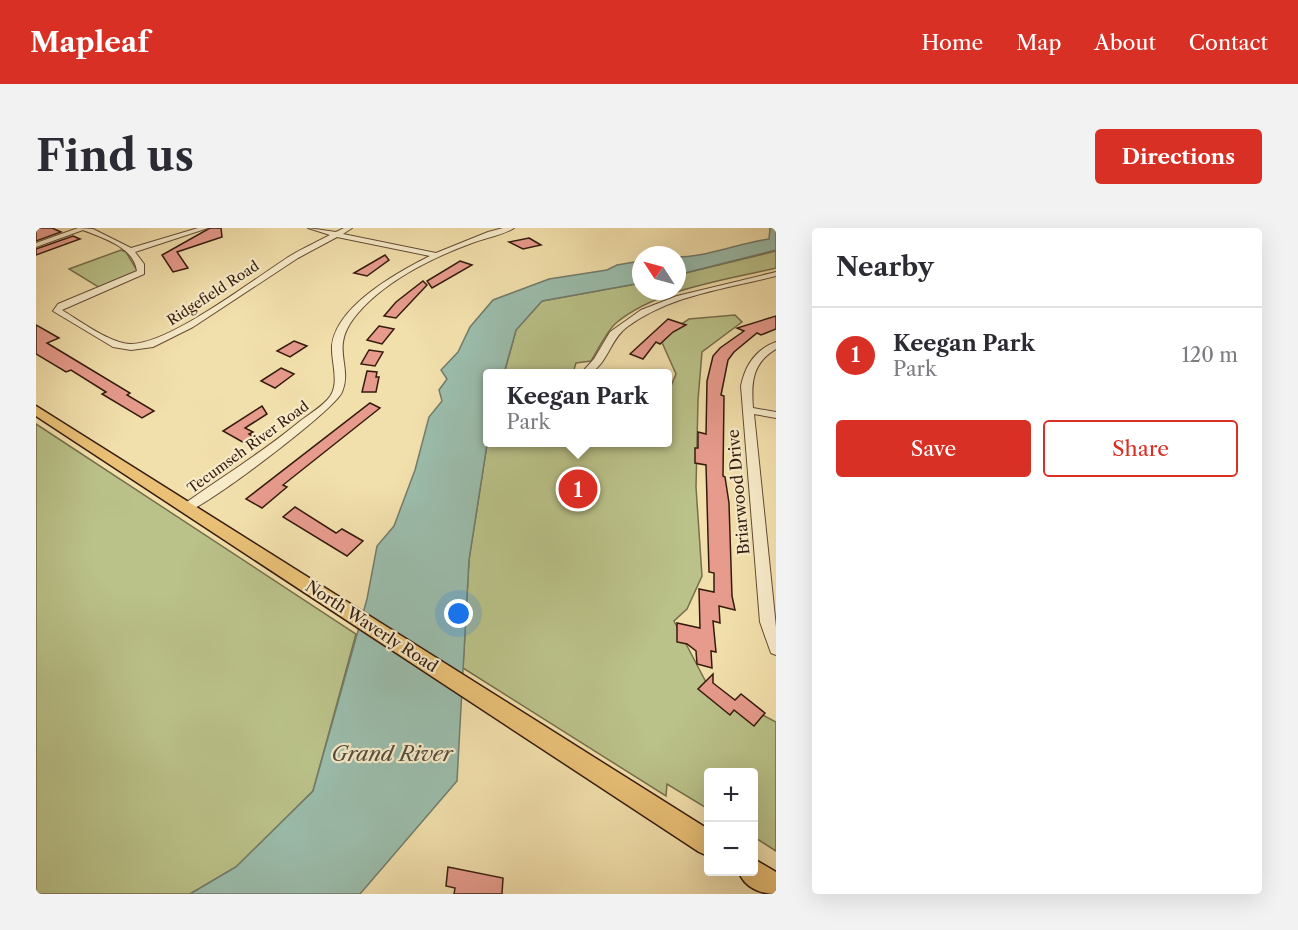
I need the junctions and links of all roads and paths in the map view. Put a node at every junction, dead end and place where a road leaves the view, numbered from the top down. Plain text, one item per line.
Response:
1 (83, 228) edge
2 (205, 228) edge
3 (311, 228) edge
4 (350, 228) edge
5 (511, 228) edge
6 (335, 235) junction
7 (36, 245) edge
8 (130, 251) junction
9 (435, 255) junction
10 (776, 274) edge
11 (776, 345) edge
12 (590, 369) edge
13 (36, 410) edge
14 (747, 410) junction
15 (776, 415) edge
16 (188, 507) junction
17 (776, 648) edge
18 (704, 840) edge
19 (758, 876) edge
20 (776, 887) edge

1 - 7 street
1 - 8 street
2 - 8 street
3 - 6 street
4 - 6 street, Ridgefield Road
5 - 9 street, Tecumseh River Road
6 - 8 street, Ridgefield Road
6 - 9 street
9 - 16 street, Tecumseh River Road
10 - 12 street
11 - 14 street, Briarwood Drive
13 - 16 main road, North Waverly Road
14 - 15 street
14 - 17 street, Briarwood Drive
16 - 18 main road, North Waverly Road
19 - 20 main road

